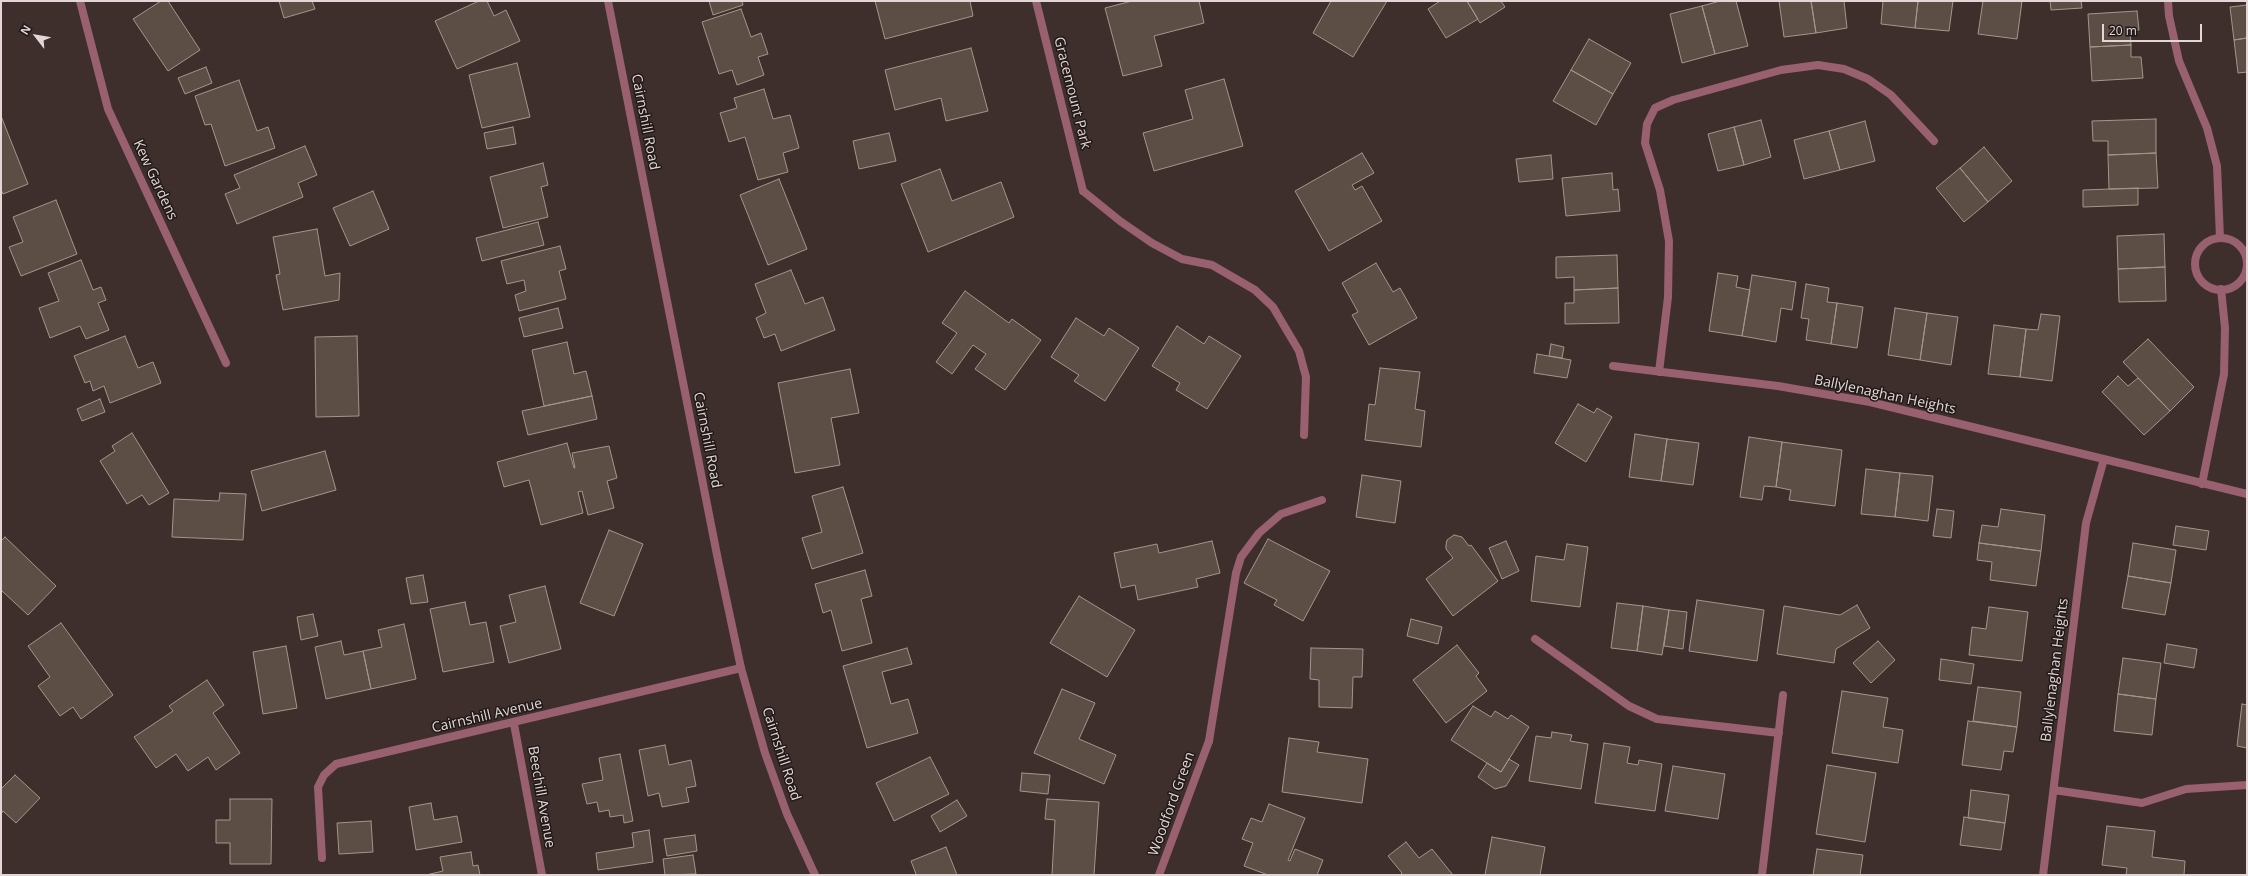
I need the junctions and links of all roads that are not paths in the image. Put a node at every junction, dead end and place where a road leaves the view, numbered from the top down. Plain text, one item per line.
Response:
1 (80, 1) edge
2 (608, 1) edge
3 (1036, 1) edge
4 (2168, 1) edge
5 (1934, 141) dead end
6 (2220, 238) junction
7 (2221, 289) junction
8 (226, 363) dead end
9 (1613, 366) dead end
10 (1659, 372) junction
11 (1304, 435) dead end
12 (2104, 459) junction
13 (2202, 484) junction
14 (2247, 494) edge
15 (1322, 500) dead end
16 (1535, 638) dead end
17 (741, 668) junction
18 (1783, 695) dead end
19 (514, 724) junction
20 (1779, 733) junction
21 (2247, 785) edge
22 (2054, 790) junction
23 (322, 858) dead end
24 (542, 875) edge
25 (815, 875) edge
26 (1159, 875) edge
27 (1762, 875) edge
28 (2043, 875) edge

1 - 8 street, Kew Gardens
2 - 17 street, Cairnshill Road
3 - 11 street, Gracemount Park
4 - 6 street
5 - 10 street
6 - 7 street
6 - 7 street
7 - 13 street
9 - 10 street, Ballylenaghan Heights
10 - 12 street, Ballylenaghan Heights
12 - 13 street, Ballylenaghan Heights
12 - 22 street, Ballylenaghan Heights
13 - 14 street, Ballylenaghan Heights
15 - 26 street, Woodford Green
16 - 20 street
17 - 19 street, Cairnshill Avenue
17 - 25 street, Cairnshill Road
18 - 20 street
19 - 23 street, Cairnshill Avenue
19 - 24 street, Beechill Avenue
20 - 27 street
21 - 22 street
22 - 28 street, Ballylenaghan Heights

